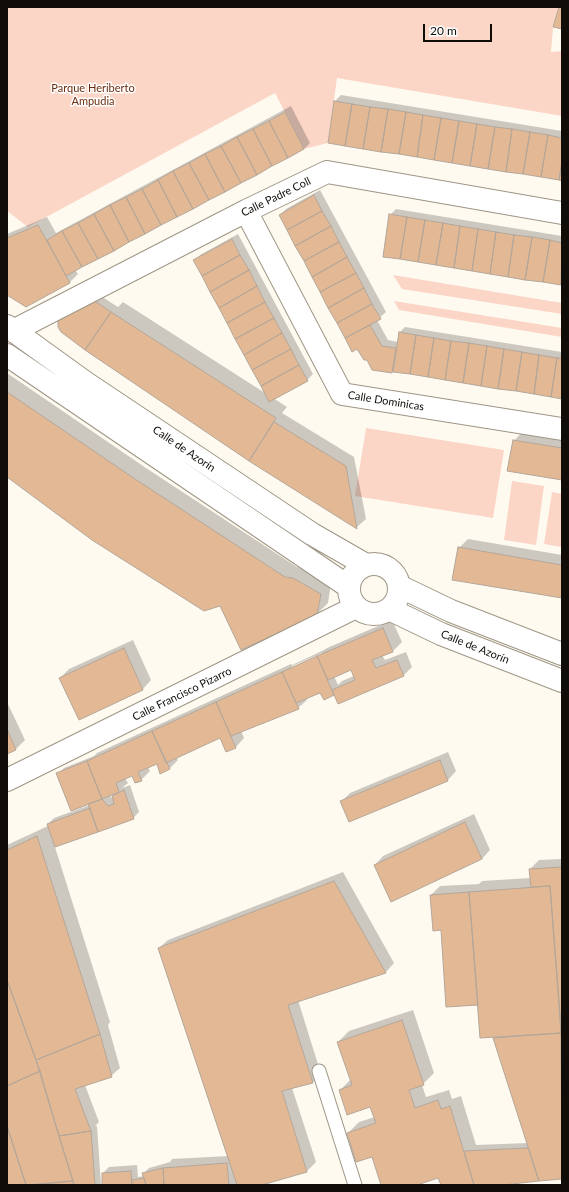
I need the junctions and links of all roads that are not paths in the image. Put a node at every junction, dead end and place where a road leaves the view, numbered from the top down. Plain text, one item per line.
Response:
1 (246, 211) junction
2 (562, 213) edge
3 (10, 328) edge
4 (7, 355) edge
5 (562, 429) edge
6 (366, 566) junction
7 (399, 586) junction
8 (349, 587) junction
9 (356, 607) junction
10 (389, 609) junction
11 (562, 654) edge
12 (562, 681) edge
13 (7, 780) edge
14 (319, 1072) dead end
15 (355, 1185) edge

1 - 2 street, Calle Padre Coll
1 - 3 street, Calle Padre Coll
1 - 5 street, Calle Dominicas
3 - 6 street, Calle de Azorín
4 - 8 street, Calle de Azorín
6 - 7 street
6 - 8 street
7 - 10 street
7 - 11 street
8 - 9 street
9 - 10 street
9 - 13 street, Calle Francisco Pizarro
10 - 12 street, Calle de Azorín
14 - 15 lane

